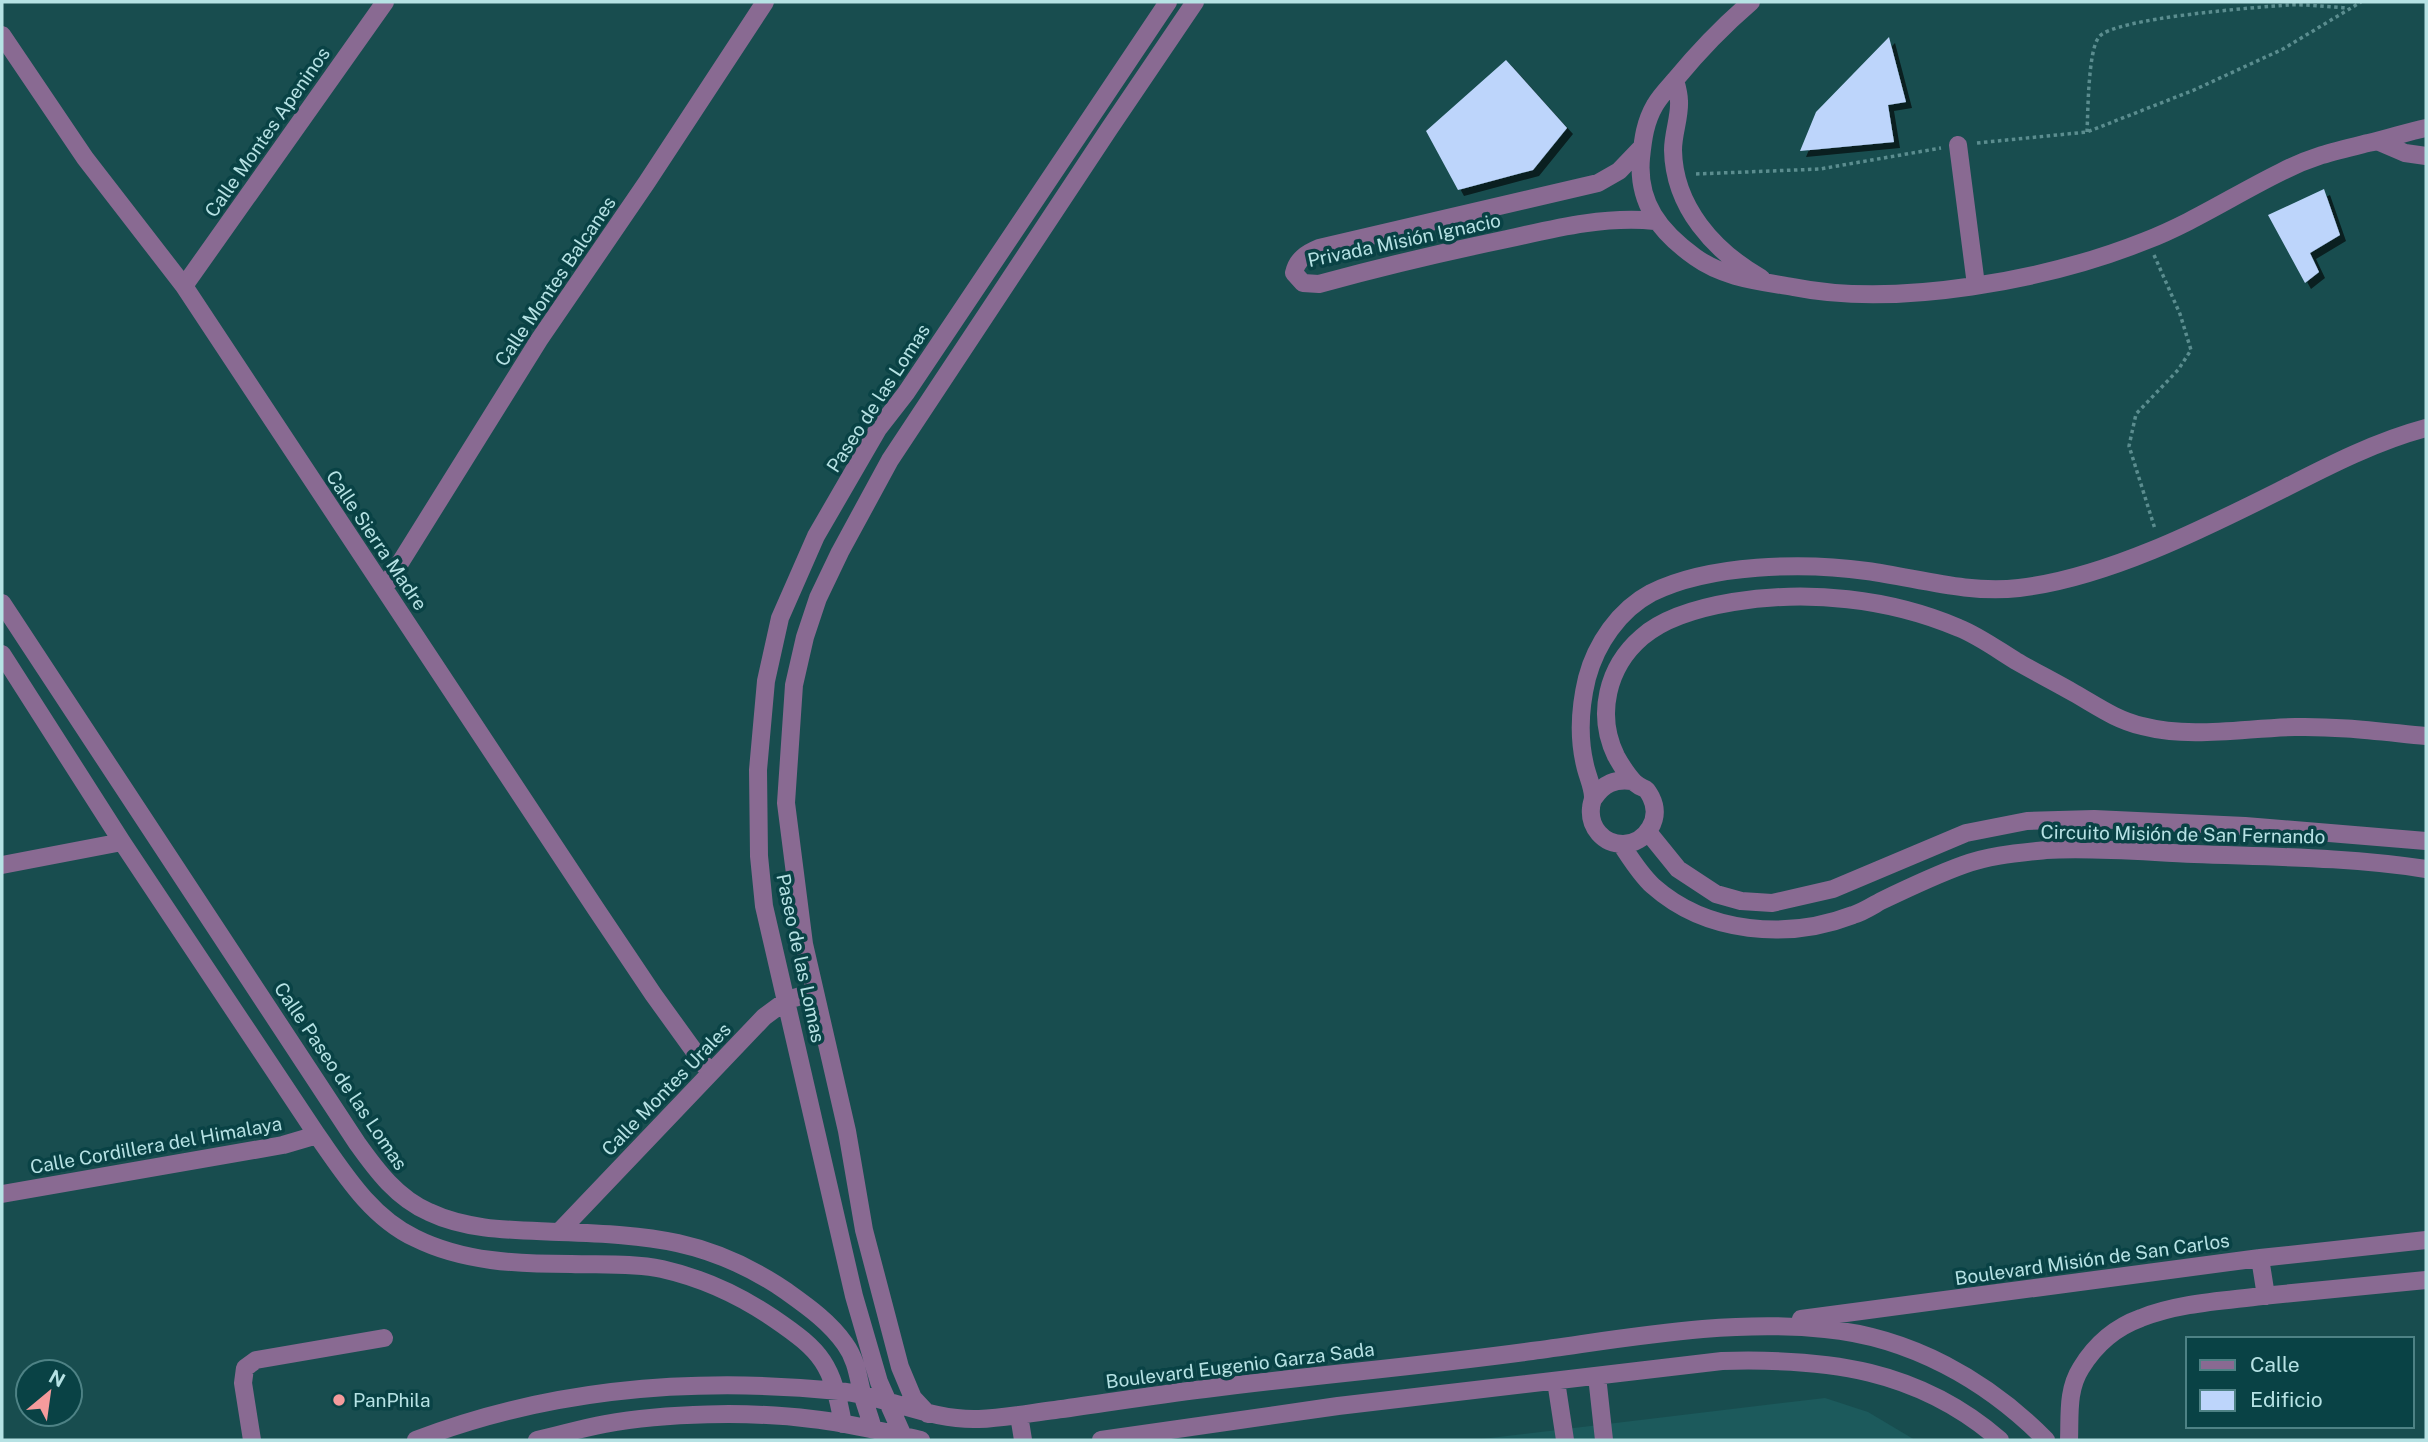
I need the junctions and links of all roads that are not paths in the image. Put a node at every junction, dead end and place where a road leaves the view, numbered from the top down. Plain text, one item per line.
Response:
1 (765, 2) edge
2 (1168, 2) edge
3 (1195, 2) edge
4 (1751, 2) edge
5 (382, 3) edge
6 (2, 35) edge
7 (1675, 80) junction
8 (2426, 128) edge
9 (2377, 141) junction
10 (1958, 145) road end
11 (1642, 147) junction
12 (2426, 156) edge
13 (1656, 221) junction
14 (1770, 283) junction
15 (1976, 285) junction
16 (184, 286) junction
17 (906, 393) junction
18 (925, 405) junction
19 (2426, 428) edge
20 (385, 587) junction
21 (2, 603) edge
22 (2, 654) edge
23 (2426, 736) edge
24 (1633, 781) junction
25 (1594, 798) junction
26 (1648, 832) junction
27 (2426, 841) edge
28 (122, 842) junction
29 (1621, 844) junction
30 (2, 864) edge
31 (2426, 869) edge
32 (815, 992) junction
33 (787, 1000) junction
34 (710, 1073) junction
35 (317, 1135) junction
36 (2, 1194) edge
37 (559, 1232) junction
38 (2426, 1240) edge
39 (2260, 1258) junction
40 (760, 1274) junction
41 (2426, 1280) edge
42 (2266, 1296) junction
43 (744, 1298) junction
44 (1764, 1324) junction
45 (384, 1338) dead end
46 (1597, 1376) junction
47 (1556, 1381) junction
48 (837, 1391) junction
49 (862, 1394) junction
50 (888, 1402) junction
51 (928, 1414) junction
52 (1019, 1415) junction
53 (843, 1424) junction
54 (873, 1429) junction
55 (903, 1436) junction
56 (252, 1440) edge
57 (416, 1440) edge
58 (537, 1440) edge
59 (921, 1440) edge
60 (1023, 1440) edge
61 (1101, 1440) edge
62 (1565, 1440) edge
63 (1604, 1440) edge
64 (2000, 1440) edge
65 (2046, 1440) edge
66 (2068, 1440) edge

1 - 20 street, Calle Montes Balcanes
2 - 17 street, Paseo de las Lomas
3 - 18 street, Paseo de las Lomas
4 - 7 street
5 - 16 street, Calle Montes Apeninos
6 - 16 street, Calle Sierra Madre
7 - 11 street
7 - 14 street
8 - 9 street
9 - 12 street
9 - 15 street
10 - 15 street
11 - 13 street
11 - 13 street, Privada Misión Ignacio
13 - 14 street
14 - 15 street
16 - 20 street, Calle Sierra Madre
17 - 18 street
17 - 33 street, Paseo de las Lomas
18 - 32 street, Paseo de las Lomas
19 - 25 street, Circuito Misión de San Fernando
20 - 34 street, Calle Sierra Madre
21 - 37 street, Calle Paseo de las Lomas
22 - 28 street
23 - 24 street
24 - 25 street
24 - 26 street
25 - 29 street, Circuito Misión de San Fernando
26 - 27 street, Circuito Misión de San Fernando
26 - 29 street
28 - 30 street
28 - 35 street
29 - 31 street, Circuito Misión de San Fernando
32 - 33 street, Calle Montes Urales
32 - 51 street, Paseo de las Lomas
33 - 34 street, Calle Montes Urales
33 - 50 street, Paseo de las Lomas
34 - 37 street, Calle Montes Urales
35 - 36 street, Calle Cordillera del Himalaya
35 - 43 street
37 - 40 street, Calle Paseo de las Lomas
38 - 39 street, Boulevard Misión de San Carlos
39 - 42 street
39 - 44 street, Boulevard Misión de San Carlos
40 - 43 street
40 - 49 street, Calle Paseo de las Lomas
41 - 42 street
42 - 66 street
43 - 48 street
44 - 52 street, Boulevard Eugenio Garza Sada
44 - 65 street, Boulevard Eugenio Garza Sada
45 - 56 street
46 - 47 street
46 - 63 street
46 - 64 street
47 - 61 street
47 - 62 street
48 - 49 street, Boulevard Eugenio Garza Sada
48 - 53 street
48 - 57 street, Boulevard Eugenio Garza Sada
49 - 50 street, Boulevard Eugenio Garza Sada
49 - 54 street, Calle Paseo de las Lomas
50 - 51 street, Boulevard Eugenio Garza Sada
50 - 55 street, Paseo de las Lomas
51 - 52 street, Boulevard Eugenio Garza Sada
52 - 60 street
53 - 54 street
53 - 58 street
54 - 55 street
55 - 59 street

